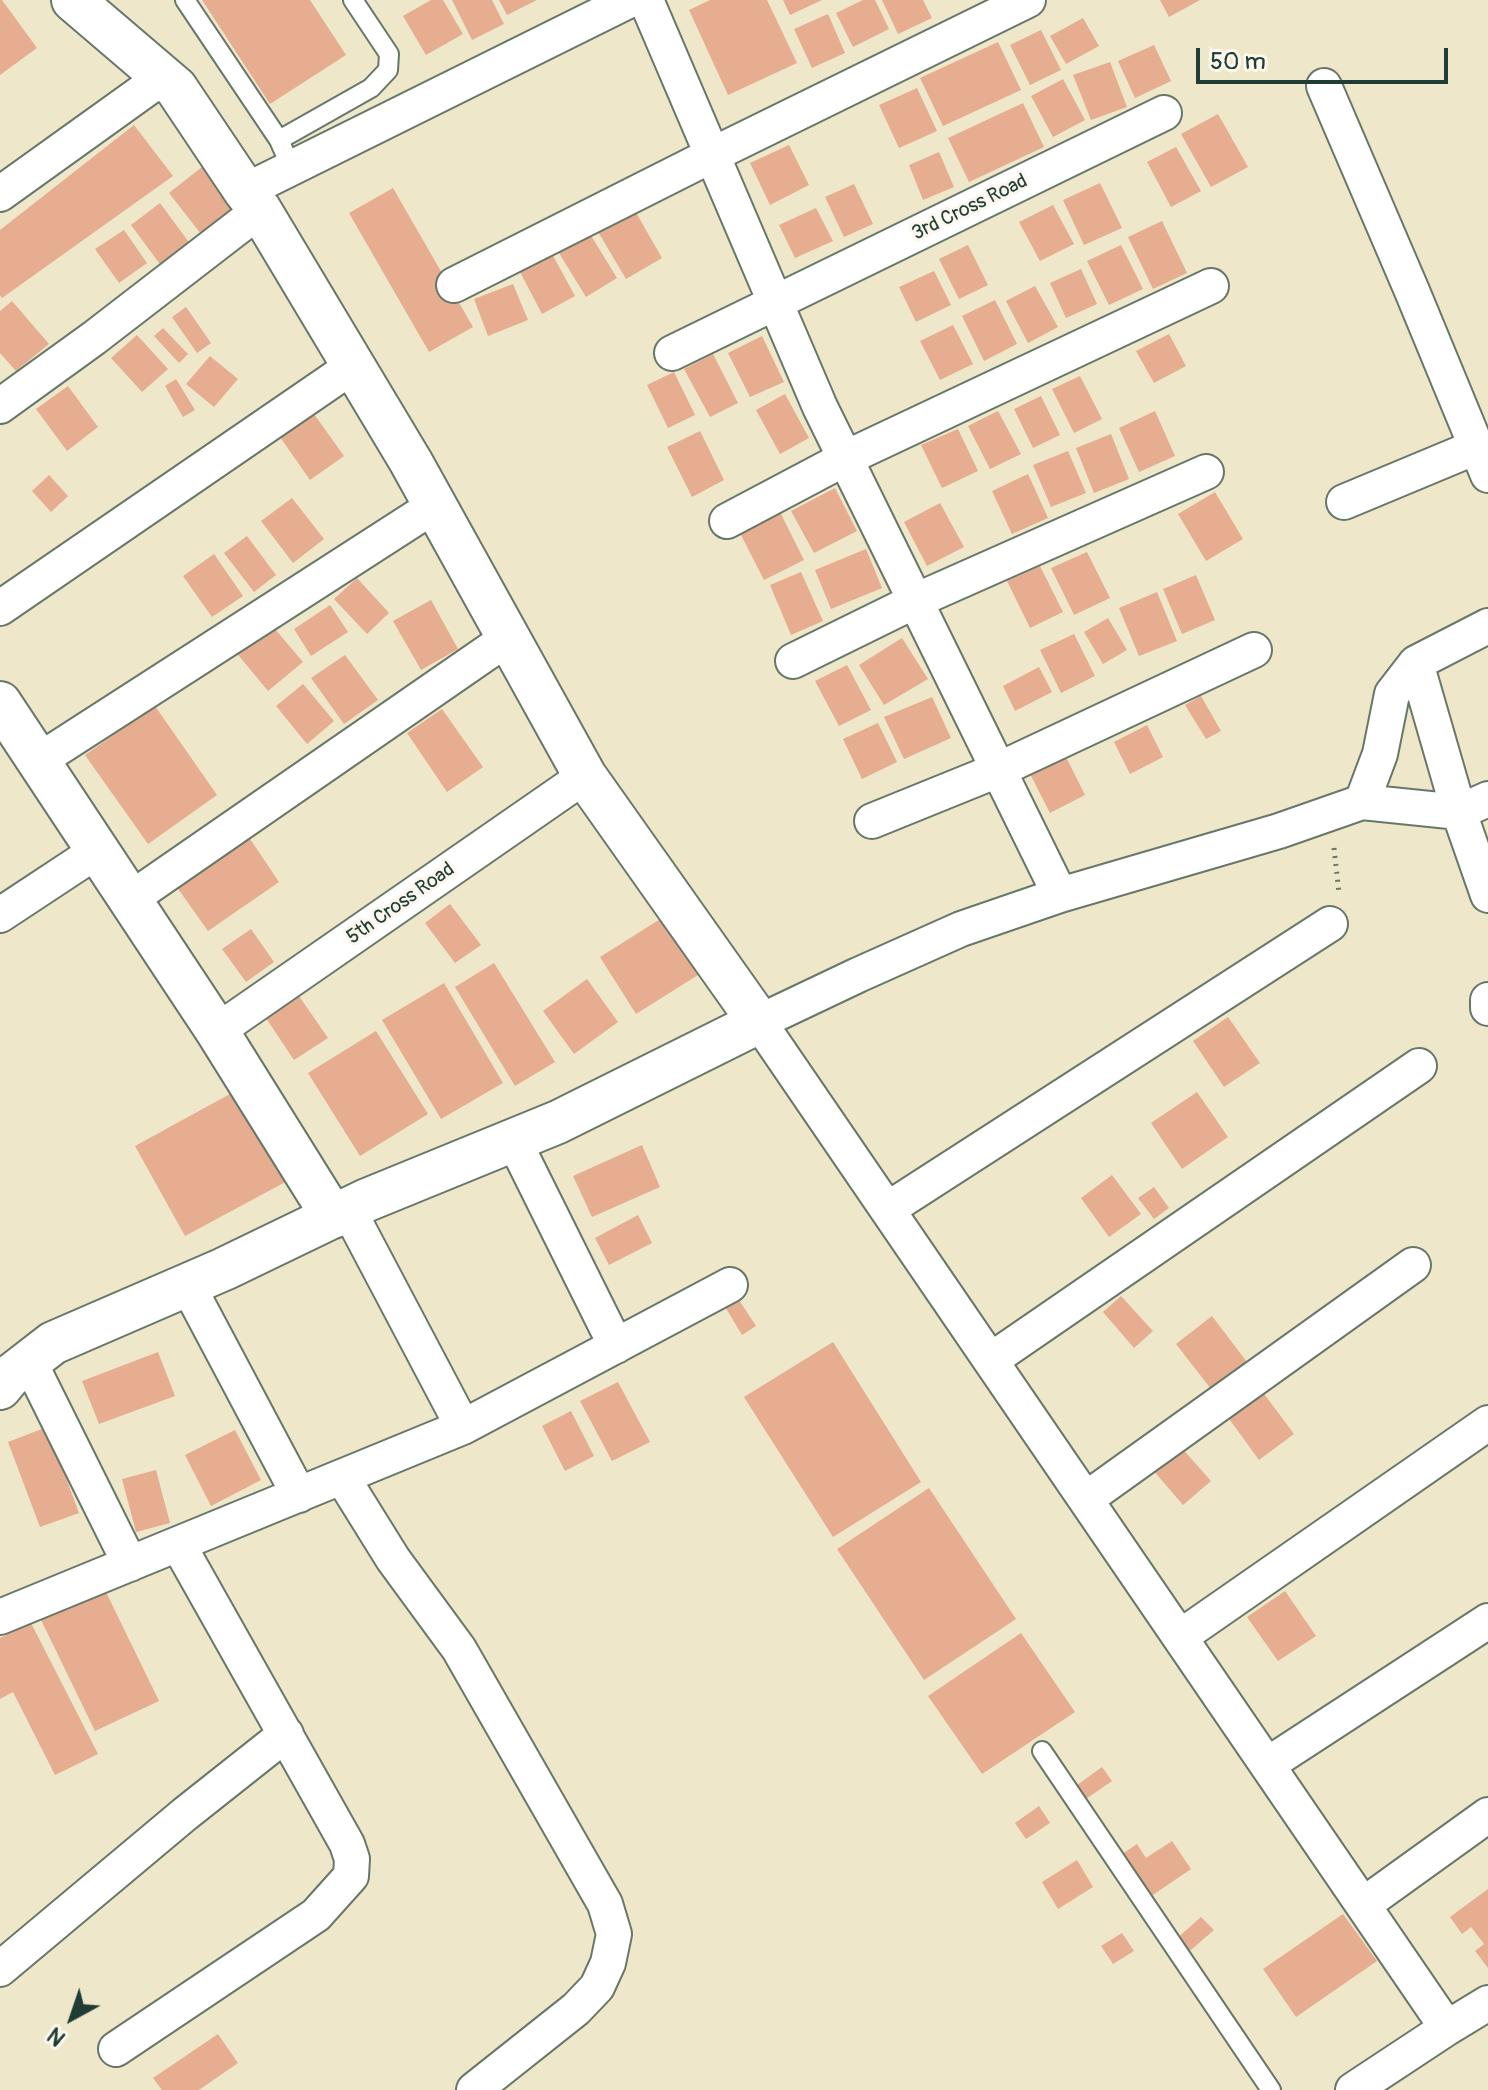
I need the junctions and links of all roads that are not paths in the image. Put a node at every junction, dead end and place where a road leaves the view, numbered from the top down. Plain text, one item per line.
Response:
1 (73, 0) edge
2 (185, 0) edge
3 (353, 0) edge
4 (630, 0) edge
5 (646, 0) edge
6 (1028, 0) edge
7 (163, 77) junction
8 (1324, 86) dead end
9 (1164, 113) dead end
10 (285, 154) junction
11 (712, 155) junction
12 (0, 194) edge
13 (252, 200) junction
14 (454, 285) dead end
15 (1211, 286) dead end
16 (776, 303) junction
17 (672, 353) dead end
18 (353, 366) junction
19 (0, 406) edge
20 (846, 458) junction
21 (1482, 461) edge
22 (1206, 472) dead end
23 (1344, 502) dead end
24 (434, 506) junction
25 (727, 521) dead end
26 (915, 601) junction
27 (0, 608) edge
28 (1488, 626) edge
29 (508, 638) junction
30 (1254, 650) dead end
31 (793, 661) dead end
32 (1416, 663) junction
33 (0, 703) edge
34 (38, 761) junction
35 (998, 770) junction
36 (585, 776) junction
37 (1362, 802) junction
38 (1474, 805) edge
39 (872, 821) dead end
40 (97, 851) junction
41 (1060, 895) junction
42 (1488, 895) edge
43 (129, 900) junction
44 (0, 915) edge
45 (1330, 924) road end
46 (1488, 1000) edge
47 (1488, 1008) edge
48 (759, 1022) junction
49 (217, 1031) junction
50 (1419, 1066) dead end
51 (514, 1141) junction
52 (888, 1209) junction
53 (340, 1213) junction
54 (1413, 1265) dead end
55 (187, 1284) junction
56 (730, 1285) dead end
57 (616, 1346) junction
58 (991, 1360) junction
59 (15, 1374) edge
60 (1488, 1423) edge
61 (463, 1427) junction
62 (342, 1477) junction
63 (299, 1495) junction
64 (1086, 1499) junction
65 (178, 1544) junction
66 (130, 1564) junction
67 (0, 1617) edge
68 (1488, 1621) edge
69 (1180, 1637) junction
70 (286, 1734) junction
71 (1042, 1751) dead end
72 (1267, 1765) junction
73 (1488, 1815) edge
74 (1363, 1905) junction
75 (0, 1969) edge
76 (1488, 2003) edge
77 (1447, 2028) junction
78 (116, 2049) dead end
79 (474, 2090) edge
80 (1271, 2090) edge
81 (1353, 2090) edge

1 - 7 street
2 - 10 lane
3 - 10 lane
4 - 10 street
5 - 11 street
6 - 11 street
7 - 12 street
7 - 13 street
8 - 21 street
9 - 16 street, 3rd Cross Road
10 - 13 street
11 - 14 street
11 - 16 street
13 - 18 street
13 - 19 street
15 - 20 street
16 - 17 street, 3rd Cross Road
16 - 20 street
18 - 24 street
18 - 27 street
20 - 25 street
20 - 26 street
21 - 23 street
22 - 26 street
24 - 29 street
24 - 34 street
26 - 31 street
26 - 35 street
28 - 32 street
29 - 36 street
29 - 43 street
30 - 35 street
32 - 37 street
32 - 38 street
33 - 34 street
34 - 40 street
35 - 39 street
35 - 41 street
36 - 48 street
36 - 49 street, 5th Cross Road
37 - 38 street
37 - 41 street
38 - 42 street
40 - 43 street
40 - 44 street
41 - 48 street
43 - 49 street
45 - 52 street
46 - 47 street
48 - 51 street
48 - 52 street
49 - 53 street
50 - 58 street
51 - 53 street
51 - 57 street
52 - 58 street
53 - 55 street
53 - 61 street
54 - 64 street
55 - 59 street
55 - 63 street
56 - 57 street
57 - 61 street
58 - 64 street
59 - 66 street
60 - 69 street
61 - 62 street
62 - 63 street
62 - 79 street
63 - 65 street
64 - 69 street
65 - 66 street
65 - 70 street
66 - 67 street
68 - 72 street
69 - 72 street
70 - 75 street
70 - 78 street
71 - 80 lane
72 - 74 street
73 - 74 street
74 - 77 street
76 - 77 street
77 - 81 street

